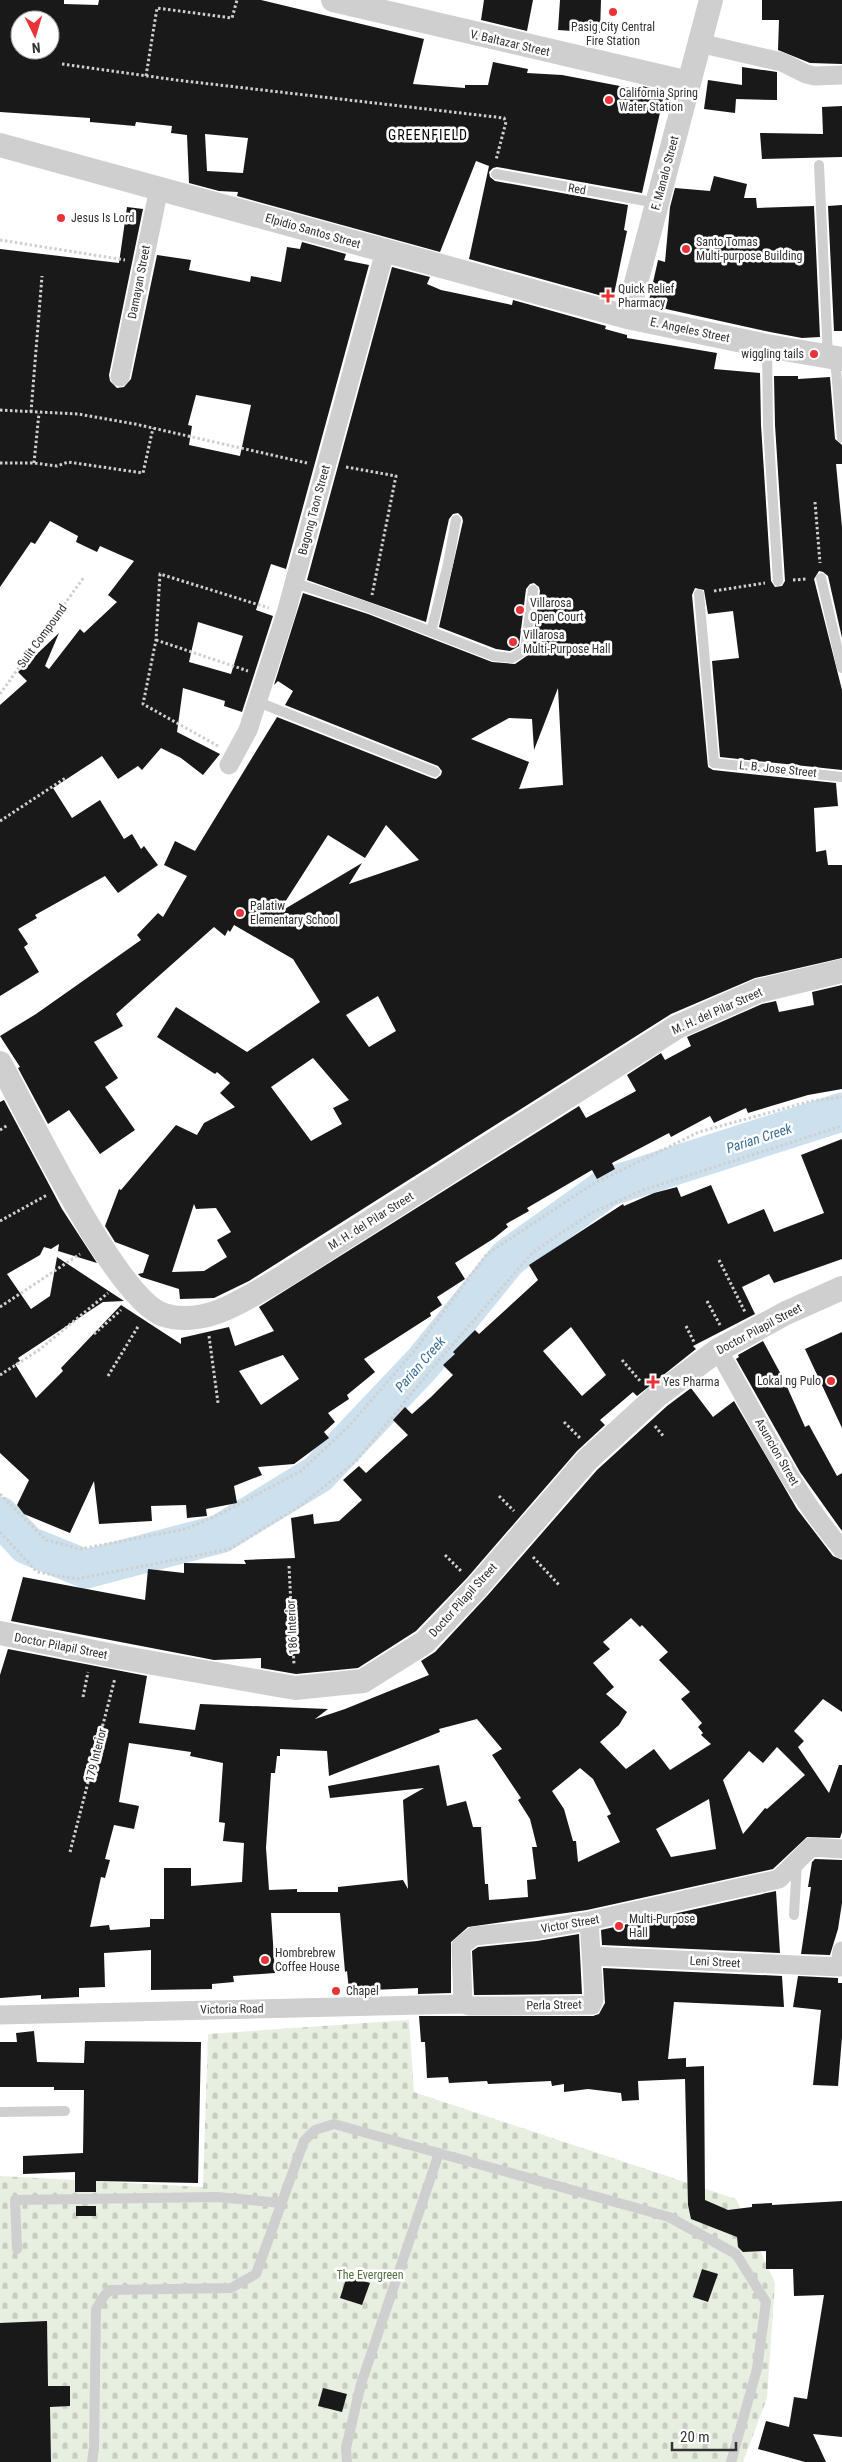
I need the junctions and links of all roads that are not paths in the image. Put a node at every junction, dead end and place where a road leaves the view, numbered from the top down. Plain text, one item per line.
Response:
1 (333, 0) edge
2 (711, 0) edge
3 (699, 43) junction
4 (842, 75) edge
5 (689, 83) junction
6 (0, 145) edge
7 (819, 165) dead end
8 (496, 174) road end
9 (159, 188) junction
10 (657, 203) junction
11 (385, 251) junction
12 (627, 317) junction
13 (767, 346) junction
14 (835, 358) edge
15 (120, 377) dead end
16 (842, 438) edge
17 (456, 520) dead end
18 (821, 578) road end
19 (778, 581) dead end
20 (295, 583) junction
21 (533, 590) dead end
22 (699, 594) dead end
23 (431, 632) junction
24 (842, 668) edge
25 (258, 702) junction
26 (232, 760) road end
27 (435, 772) dead end
28 (842, 776) edge
29 (842, 971) edge
30 (0, 1063) edge
31 (842, 1288) edge
32 (718, 1350) junction
33 (842, 1549) edge
34 (0, 1633) edge
35 (842, 1849) edge
36 (797, 1860) junction
37 (794, 1915) dead end
38 (589, 1921) junction
39 (591, 1956) junction
40 (841, 1959) edge
41 (463, 2004) junction
42 (0, 2015) edge
43 (65, 2111) dead end
44 (0, 2112) edge
45 (439, 2153) junction
46 (282, 2203) junction
47 (16, 2249) dead end
48 (92, 2462) edge
49 (347, 2462) edge
50 (731, 2462) edge

1 - 5 street, V. Baltazar Street
2 - 3 street, F. Manalo Street
3 - 4 street
3 - 5 street, F. Manalo Street
5 - 10 street, F. Manalo Street
6 - 9 street, Elpidio Santos Street
7 - 14 lane
8 - 10 lane, Red
9 - 11 street, Elpidio Santos Street
9 - 15 street, Damayan Street
10 - 12 street, F. Manalo Street
11 - 12 street, Elpidio Santos Street
11 - 20 street, Bagong Taon Street
12 - 13 street, E. Angeles Street
13 - 14 street, E. Angeles Street
13 - 19 lane
14 - 16 lane
17 - 23 lane
18 - 24 lane
20 - 23 lane
20 - 25 street, Bagong Taon Street
21 - 23 lane
22 - 28 lane, L. B. Jose Street
25 - 26 street, Bagong Taon Street
25 - 27 lane
29 - 30 street, M. H. del Pilar Street
31 - 32 street, Doctor Pilapil Street
32 - 33 street, Asuncion Street
32 - 34 street, Doctor Pilapil Street
35 - 36 street, Victor Street
36 - 37 lane
36 - 38 street, Victor Street
38 - 39 street, Perla Street
38 - 41 street, Victor Street
39 - 40 street, Leni Street
39 - 41 street, Perla Street
41 - 42 street, Victoria Road
43 - 44 lane
45 - 46 lane
45 - 49 lane
45 - 50 lane
46 - 47 lane
46 - 48 lane

